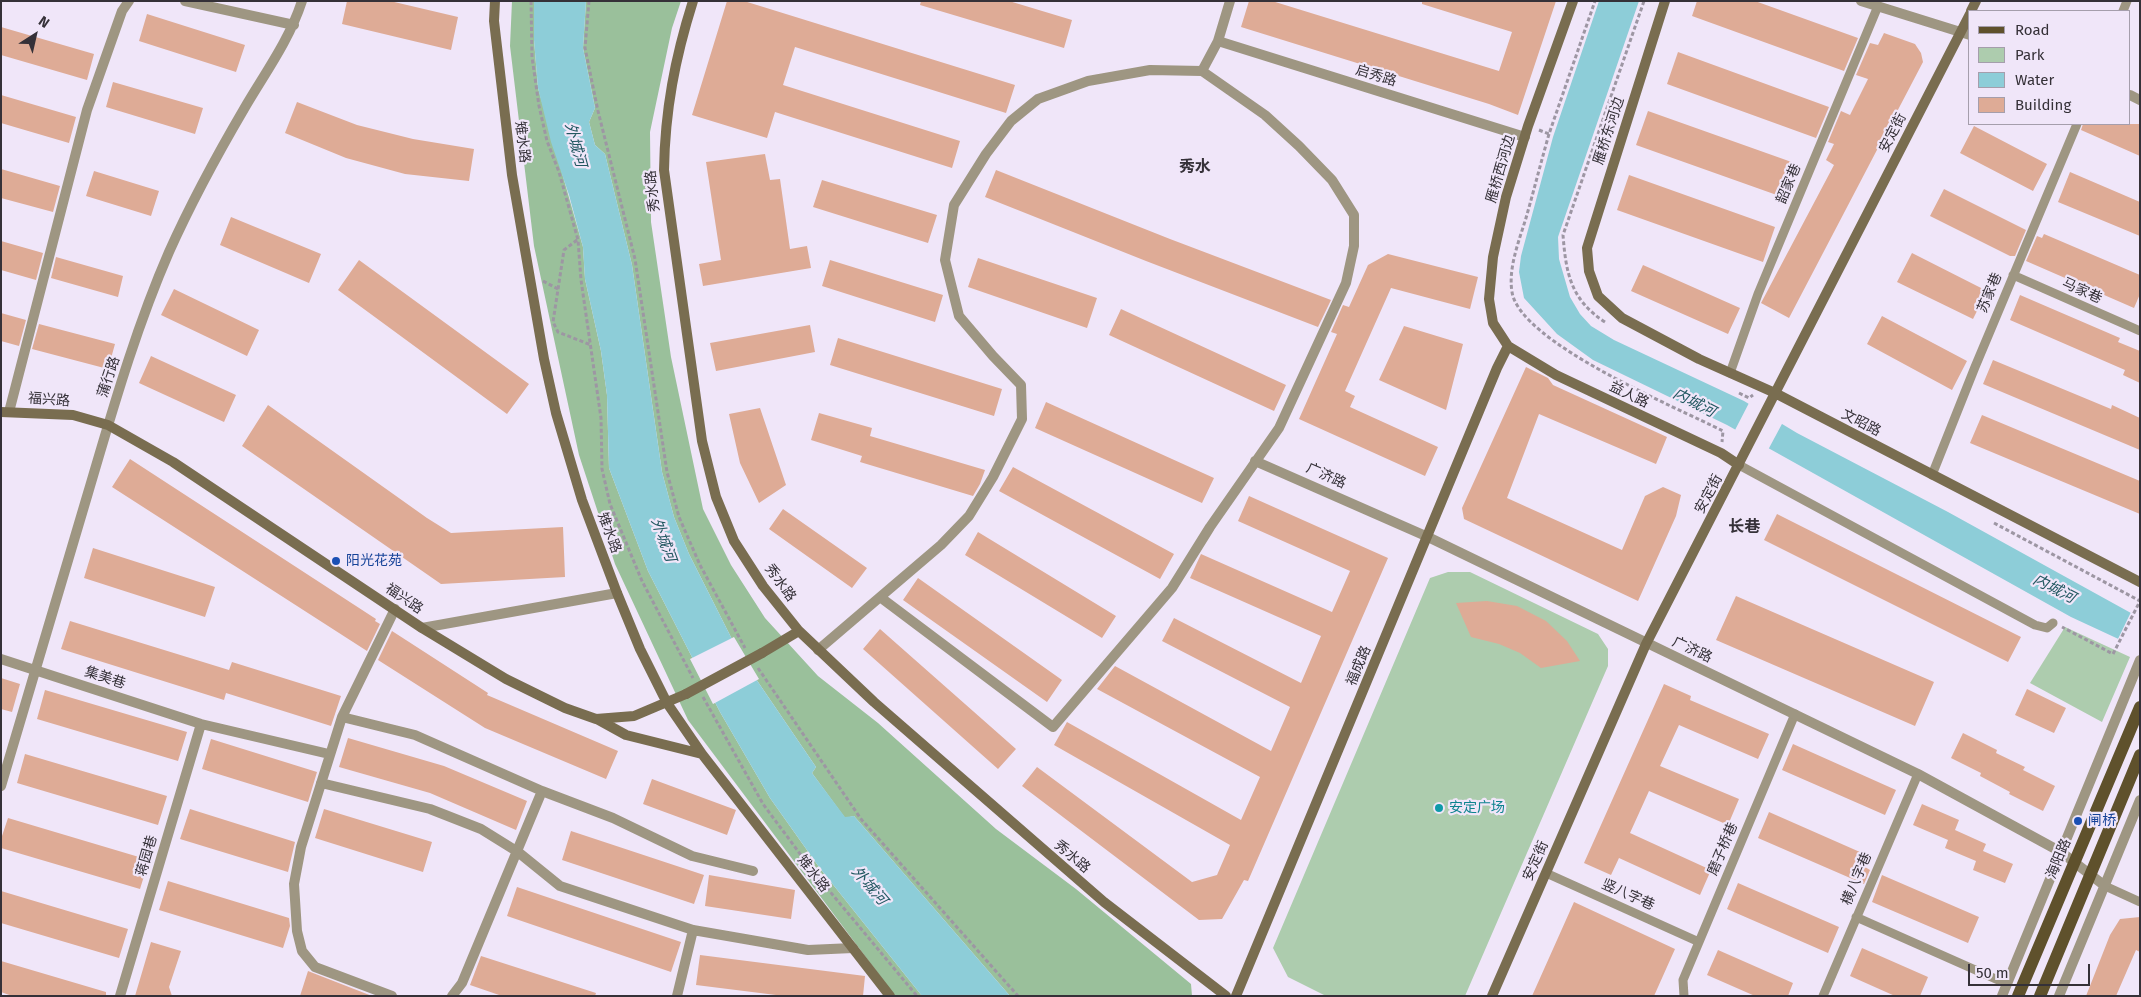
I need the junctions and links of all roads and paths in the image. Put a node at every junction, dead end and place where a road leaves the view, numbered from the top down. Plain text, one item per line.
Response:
1 (130, 1) edge
2 (185, 1) edge
3 (302, 1) edge
4 (495, 1) edge
5 (531, 1) edge
6 (693, 1) edge
7 (1230, 1) edge
8 (1573, 1) edge
9 (1595, 1) edge
10 (1644, 1) edge
11 (1665, 1) edge
12 (1861, 1) edge
13 (1878, 6) junction
14 (294, 26) junction
15 (1965, 33) edge
16 (1218, 42) junction
17 (1202, 71) junction
18 (2077, 125) edge
19 (1528, 126) junction
20 (1549, 134) junction
21 (1525, 137) junction
22 (578, 240) junction
23 (1589, 271) joint
24 (2013, 276) junction
25 (1611, 326) dead end
26 (2140, 331) edge
27 (591, 345) junction
28 (1508, 346) junction
29 (1730, 373) junction
30 (1763, 388) junction
31 (1732, 389) dead end
32 (1775, 394) junction
33 (5, 412) edge
34 (108, 425) junction
35 (1721, 453) junction
36 (1255, 461) junction
37 (1741, 462) junction
38 (1932, 475) junction
39 (1428, 537) junction
40 (2140, 582) edge
41 (617, 593) junction
42 (880, 597) junction
43 (2140, 601) edge
44 (395, 609) junction
45 (2053, 623) dead end
46 (422, 628) junction
47 (800, 631) junction
48 (1646, 644) junction
49 (818, 650) junction
50 (2113, 654) dead end
51 (1, 659) edge
52 (2139, 662) edge
53 (36, 670) junction
54 (696, 685) dead end
55 (701, 693) dead end
56 (668, 703) junction
57 (2140, 707) edge
58 (1794, 714) junction
59 (342, 717) junction
60 (596, 719) junction
61 (201, 724) junction
62 (329, 754) junction
63 (702, 754) junction
64 (2140, 755) edge
65 (1918, 774) junction
66 (321, 783) junction
67 (1, 786) edge
68 (542, 791) junction
69 (2140, 800) edge
70 (518, 852) junction
71 (2061, 852) junction
72 (2075, 861) junction
73 (753, 871) dead end
74 (1546, 873) junction
75 (2090, 874) junction
76 (2104, 886) junction
77 (2140, 902) edge
78 (1856, 917) junction
79 (693, 930) junction
80 (1699, 942) junction
81 (853, 948) junction
82 (2007, 984) junction
83 (120, 996) edge
84 (392, 996) edge
85 (452, 996) edge
86 (677, 996) edge
87 (890, 996) edge
88 (917, 996) edge
89 (1226, 996) edge
90 (1236, 996) edge
91 (1492, 996) edge
92 (1684, 996) edge
93 (1823, 996) edge
94 (2002, 996) edge
95 (2018, 996) edge
96 (2040, 996) edge
97 (2059, 996) edge

1 - 33 street
2 - 14 street
3 - 14 street, 蒲行路
4 - 41 street, 雉水路
5 - 22 path
6 - 47 street, 秀水路
7 - 16 street
8 - 19 street, 雁桥西河边
9 - 20 path
10 - 25 path
11 - 23 street, 雁桥东河边
12 - 13 street
13 - 15 street
13 - 29 lane, 韶家巷
14 - 34 street, 蒲行路
15 - 32 street, 安定街
16 - 17 street
16 - 21 street, 启秀路
17 - 36 street
17 - 42 street
18 - 24 lane, 苏家巷
19 - 20 path
19 - 21 street, 雁桥西河边
20 - 35 path
21 - 28 street, 雁桥西河边
22 - 27 path
22 - 27 path
23 - 29 street, 文昭路
24 - 26 lane, 马家巷
24 - 38 lane, 苏家巷
27 - 54 path
28 - 35 street, 益人路
28 - 39 street, 福成路
29 - 30 street, 文昭路
30 - 31 path
30 - 32 street, 文昭路
32 - 37 street, 安定街
32 - 38 street, 文昭路
33 - 34 street, 福兴路
34 - 44 street, 福兴路
34 - 53 street, 蒲行路
35 - 37 street, 益人路
36 - 39 street, 广济路
36 - 42 street
37 - 45 lane
37 - 48 street, 安定街
38 - 40 street, 文昭路
39 - 48 street, 广济路
39 - 90 street, 福成路
41 - 46 street
41 - 56 street, 雉水路
42 - 49 street
43 - 50 path
44 - 46 street, 福兴路
44 - 59 street
46 - 60 street, 福兴路
47 - 49 street, 秀水路
47 - 56 street, 福兴路, bridge
48 - 58 street, 广济路
48 - 74 street, 安定街
49 - 89 street, 秀水路
51 - 53 street, 集美巷
52 - 71 street
53 - 61 street, 集美巷
53 - 67 street, 蒲行路
55 - 88 path
56 - 60 street, 福兴路
56 - 63 street, 雉水路
57 - 72 main road, 海阳路
58 - 65 street, 广济路
58 - 80 lane, 磨子桥巷
59 - 62 street
59 - 68 street
60 - 63 street
61 - 62 street, 集美巷
61 - 83 street, 蒋园巷
62 - 66 street
63 - 81 street, 雉水路
64 - 75 main road
65 - 71 street, 广济路
65 - 78 lane, 横八字巷
66 - 70 street
66 - 84 street
68 - 70 street
68 - 73 street
69 - 76 street
70 - 79 street
70 - 85 street
71 - 72 street, 广济路
71 - 82 street
72 - 75 street, 广济路
72 - 95 main road, 海阳路
74 - 80 lane, 竖八字巷
74 - 91 street, 安定街
75 - 76 street, 广济路
75 - 96 main road
76 - 77 lane
76 - 97 street
78 - 82 lane
78 - 93 lane, 横八字巷
79 - 81 street
79 - 86 street
80 - 92 lane, 磨子桥巷
81 - 87 street, 雉水路
82 - 94 street

